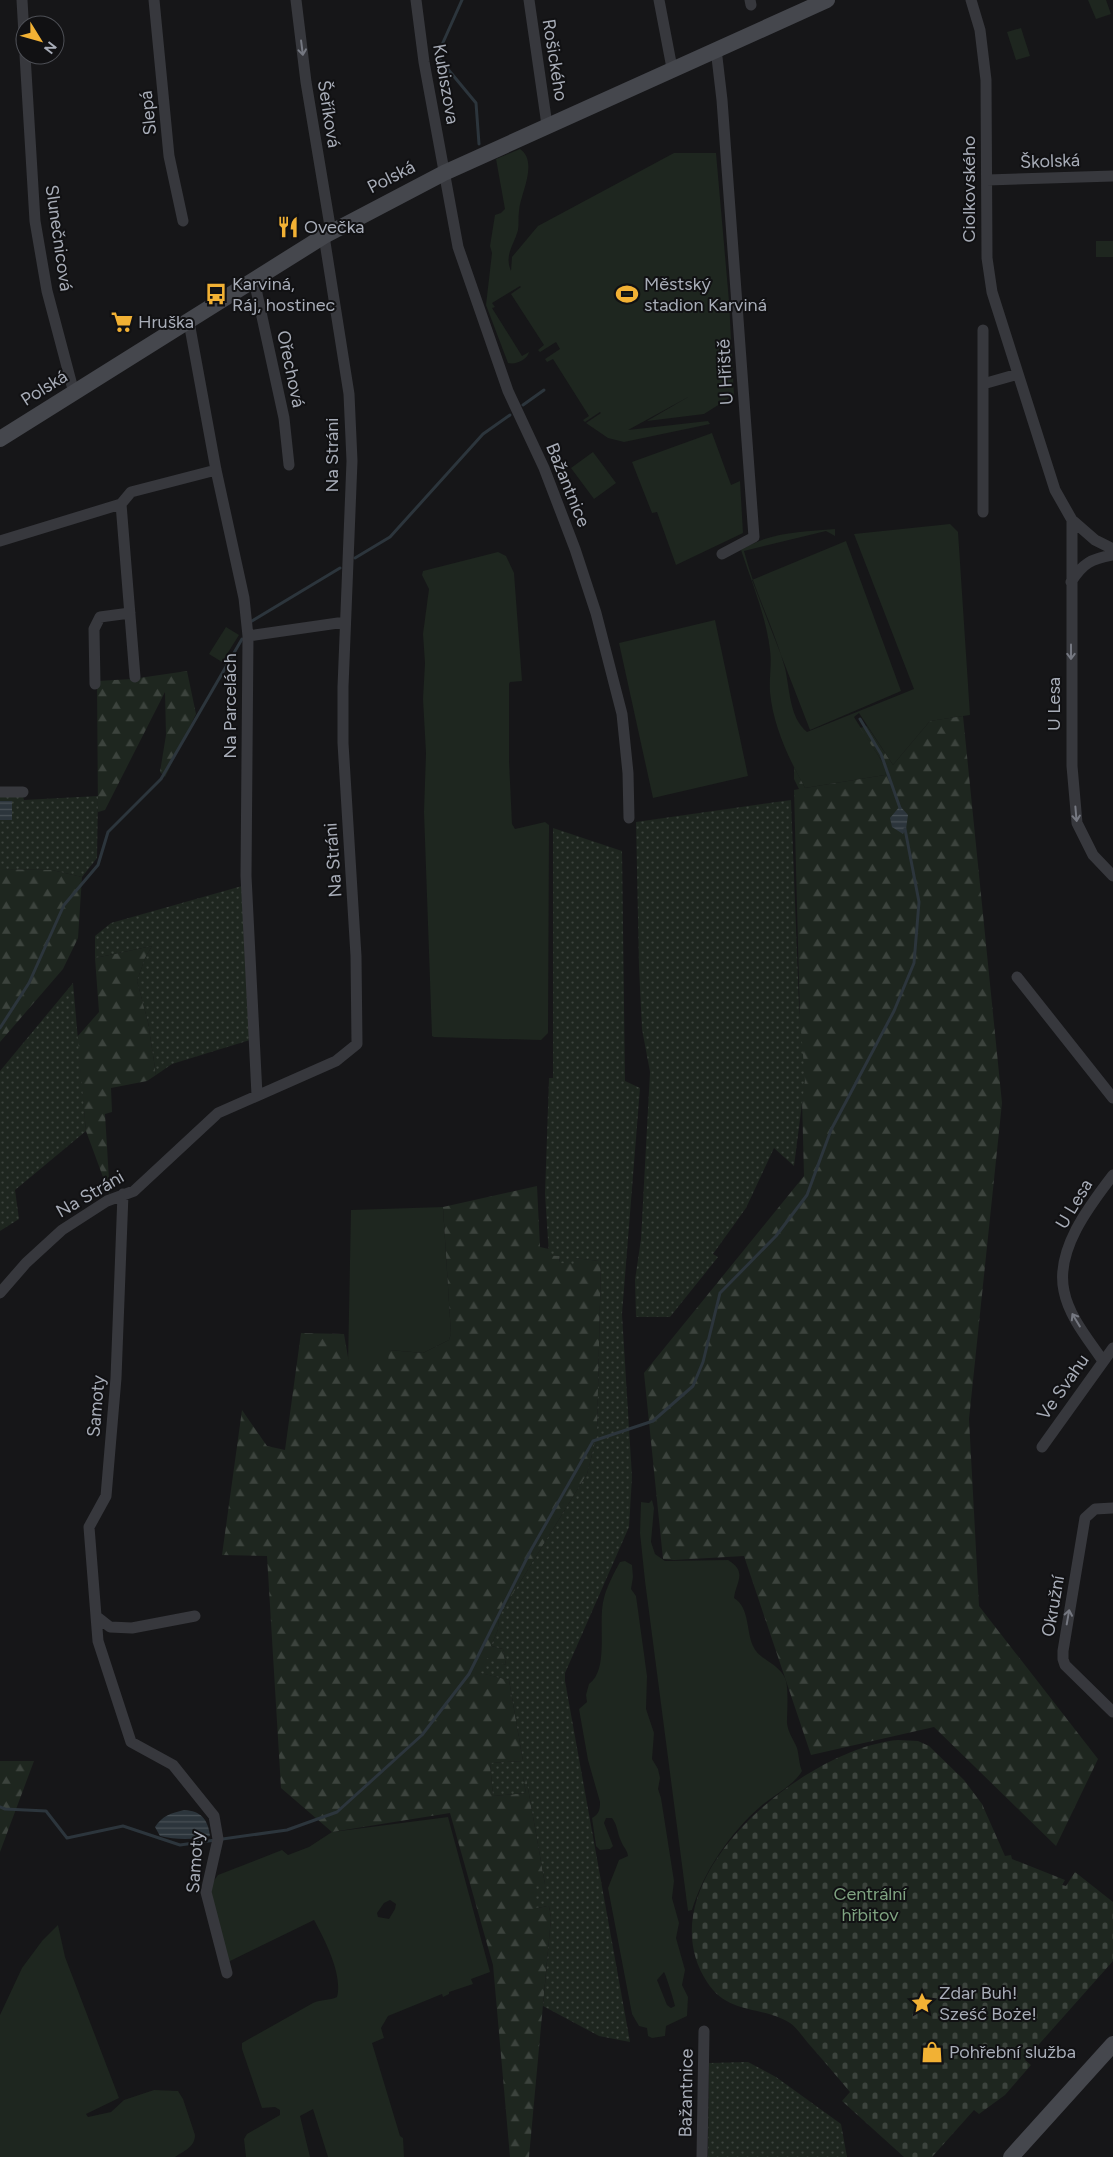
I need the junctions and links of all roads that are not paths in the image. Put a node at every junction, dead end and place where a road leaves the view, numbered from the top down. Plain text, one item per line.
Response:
1 (22, 0) edge
2 (154, 0) edge
3 (296, 0) edge
4 (416, 0) edge
5 (529, 0) edge
6 (659, 0) edge
7 (827, 0) edge
8 (971, 0) edge
9 (23, 15) edge
10 (716, 49) junction
11 (26, 65) edge
12 (672, 68) junction
13 (548, 125) junction
14 (444, 173) junction
15 (1113, 176) edge
16 (987, 180) junction
17 (183, 221) dead end
18 (328, 234) junction
19 (254, 280) junction
20 (188, 322) junction
21 (983, 330) dead end
22 (1018, 374) junction
23 (983, 384) junction
24 (74, 393) junction
25 (0, 439) edge
26 (289, 465) dead end
27 (216, 470) junction
28 (121, 504) junction
29 (983, 512) dead end
30 (1072, 520) junction
31 (0, 541) edge
32 (1113, 549) edge
33 (722, 554) dead end
34 (1113, 555) edge
35 (1071, 582) junction
36 (130, 613) junction
37 (345, 622) junction
38 (248, 636) junction
39 (135, 677) dead end
40 (95, 684) dead end
41 (0, 792) edge
42 (23, 792) dead end
43 (629, 818) dead end
44 (1113, 876) edge
45 (1017, 977) dead end
46 (257, 1095) junction
47 (1113, 1098) edge
48 (1113, 1175) edge
49 (123, 1194) junction
50 (0, 1293) edge
51 (1113, 1348) edge
52 (1103, 1361) junction
53 (1042, 1447) dead end
54 (1113, 1508) edge
55 (96, 1616) junction
56 (195, 1616) dead end
57 (1113, 1712) edge
58 (227, 1973) dead end
59 (704, 2031) dead end
60 (1113, 2044) edge
61 (702, 2157) edge
62 (1011, 2157) edge

1 - 9 street, Slunečnicová
2 - 17 street, Slepá
3 -> 18 street, Šeříková
4 - 14 street, Kubiszova
5 - 13 street, Rošického
6 - 12 street
7 - 10 street, Polská
8 - 16 street, Ciolkovského
10 - 12 street, Polská
10 - 33 street, U Hřiště
11 - 24 street, Slunečnicová
12 - 13 street, Polská
13 - 14 street, Polská
14 - 18 street, Polská
14 - 43 street, Bažantnice
15 - 16 street, Školská
16 - 22 street, Ciolkovského
18 - 19 street, Polská
18 - 37 street, Na Stráni
19 - 20 street, Polská
19 - 26 street, Ořechová
20 - 24 street, Polská
20 - 27 street, Na Parcelách
21 - 23 street
22 - 23 street
22 - 30 street, Ciolkovského
23 - 29 street
24 - 25 street, Polská
27 - 28 street
27 - 38 street, Na Parcelách
28 - 31 street
28 - 36 street
30 - 32 street, Ciolkovského
30 - 35 street, U Lesa
34 - 35 street
35 -> 44 street, U Lesa
36 - 39 street
36 - 40 street
37 - 38 street
37 - 46 street, Na Stráni
38 - 46 street, Na Parcelách
41 - 42 street
45 - 47 street
46 - 49 street, Na Stráni
52 -> 48 street, U Lesa
49 - 50 street, Na Stráni
49 - 55 street, Samoty
51 - 52 street, Ve Svahu
52 - 53 street, Ve Svahu
57 -> 54 street, Okružní
55 - 56 street
55 - 58 street, Samoty
59 - 61 street, Bažantnice
60 - 62 street

